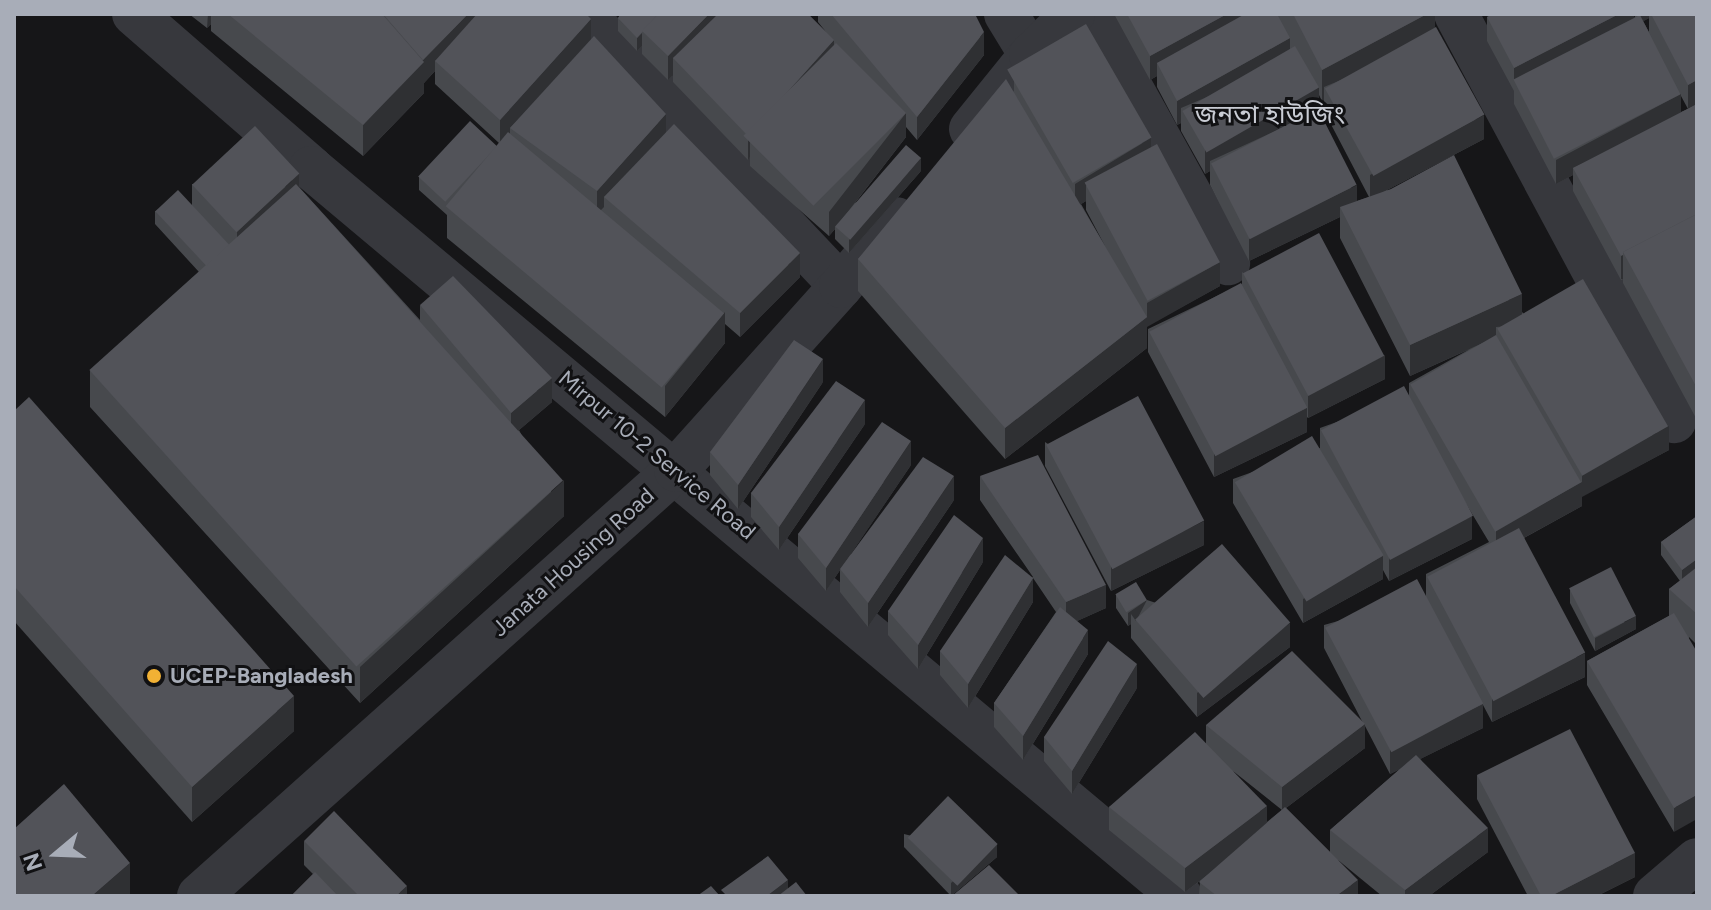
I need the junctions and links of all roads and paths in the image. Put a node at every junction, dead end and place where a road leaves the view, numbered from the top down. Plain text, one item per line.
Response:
1 (134, 14) edge
2 (584, 14) edge
3 (1006, 14) edge
4 (1073, 14) edge
5 (1090, 14) edge
6 (1456, 14) edge
7 (1031, 55) junction
8 (1228, 263) dead end
9 (841, 286) junction
10 (1674, 421) dead end
11 (676, 470) junction
12 (1697, 860) edge
13 (199, 896) edge
14 (1180, 896) edge
15 (1655, 896) edge

1 - 11 street, Mirpur 10-2 Service Road
2 - 9 street
3 - 7 street
4 - 7 street, Janata Housing Road
5 - 8 street
6 - 10 street
7 - 9 street, Janata Housing Road
9 - 11 street, Janata Housing Road
11 - 13 street, Janata Housing Road
11 - 14 street, Mirpur 10-2 Service Road
12 - 15 street

